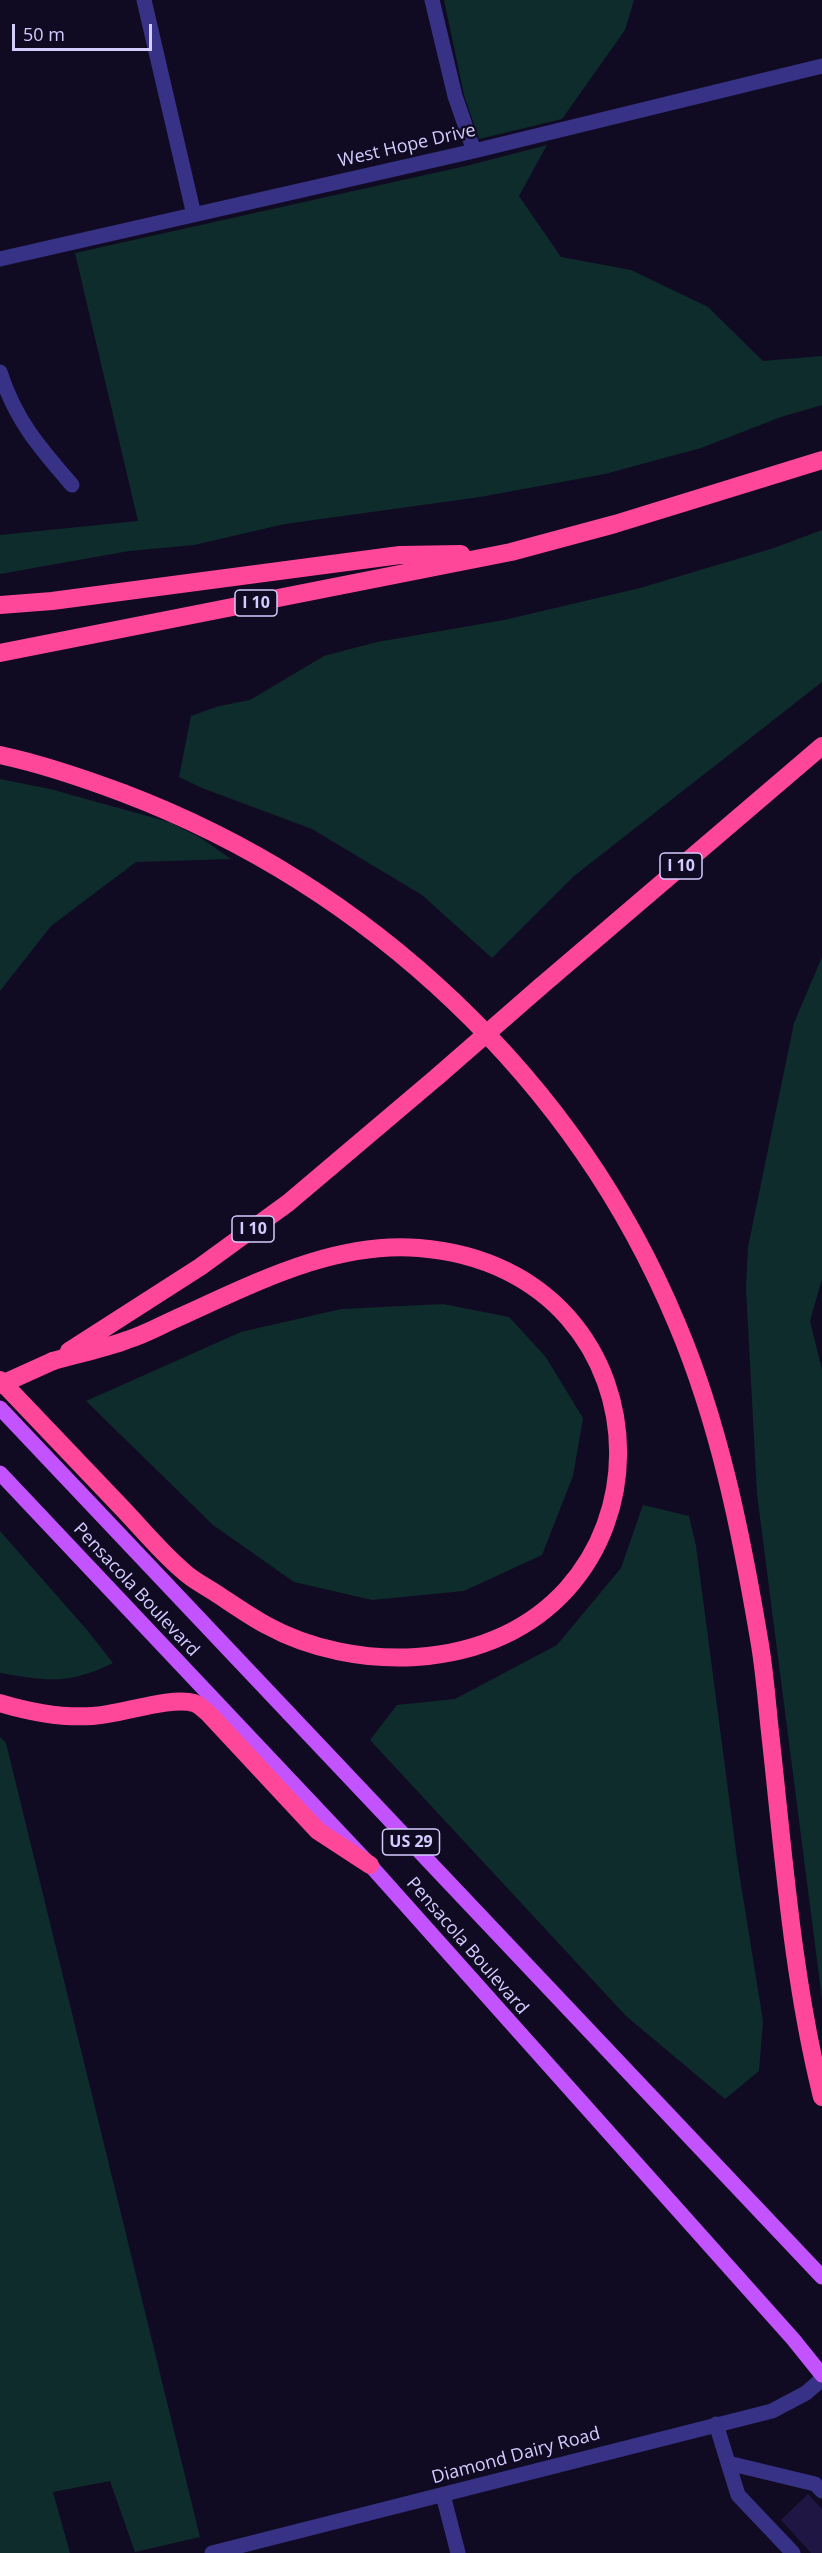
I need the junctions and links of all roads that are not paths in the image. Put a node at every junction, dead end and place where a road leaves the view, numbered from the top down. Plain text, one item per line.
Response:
1 (144, 0) edge
2 (432, 0) edge
3 (822, 66) edge
4 (474, 152) junction
5 (194, 215) junction
6 (0, 259) edge
7 (0, 372) edge
8 (822, 460) edge
9 (72, 485) dead end
10 (511, 552) junction
11 (0, 605) edge
12 (0, 653) edge
13 (822, 746) edge
14 (0, 755) edge
15 (53, 1361) junction
16 (0, 1380) edge
17 (0, 1385) edge
18 (0, 1407) edge
19 (0, 1473) edge
20 (0, 1703) edge
21 (370, 1865) junction
22 (822, 2097) edge
23 (822, 2277) edge
24 (822, 2377) edge
25 (716, 2424) junction
26 (728, 2463) junction
27 (822, 2491) edge
28 (443, 2495) junction
29 (212, 2553) edge
30 (458, 2553) edge
31 (793, 2553) edge

1 - 5 street
2 - 4 street
3 - 4 street, West Hope Drive
4 - 5 street, West Hope Drive
5 - 6 street, West Hope Drive
7 - 9 street
8 - 10 highway, I 10
10 - 11 highway
10 - 12 highway, I 10
13 - 15 highway, I 10, bridge
14 - 22 highway
15 - 16 highway
15 - 17 highway, I 10, bridge
18 - 23 main road, Pensacola Boulevard / US 29
19 - 21 main road, Pensacola Boulevard / US 29
20 - 21 highway
21 - 24 main road, Pensacola Boulevard / US 29
24 - 25 street, Diamond Dairy Road
25 - 26 street
25 - 28 street, Diamond Dairy Road
26 - 27 street
26 - 31 street
28 - 29 street, Diamond Dairy Road
28 - 30 street

